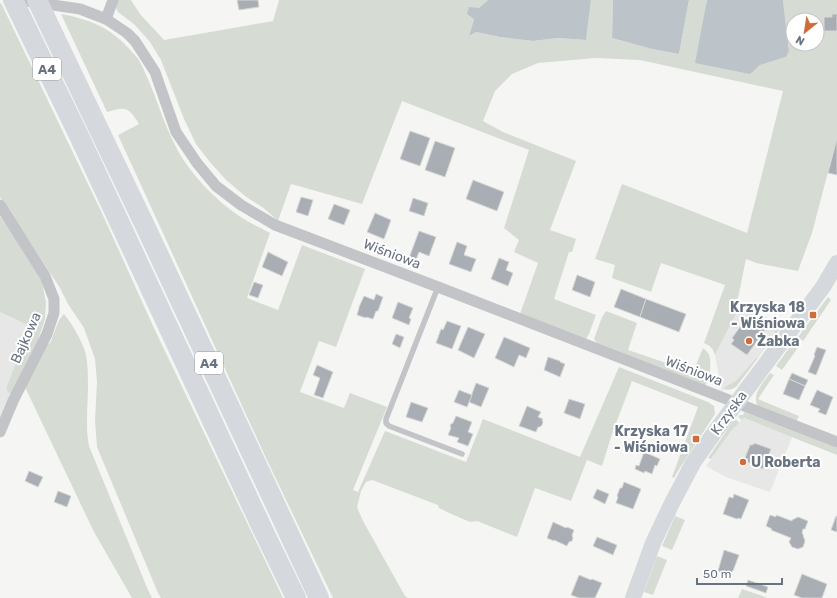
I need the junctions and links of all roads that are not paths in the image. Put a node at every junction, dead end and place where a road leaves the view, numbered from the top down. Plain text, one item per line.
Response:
1 (13, 0) edge
2 (20, 0) edge
3 (37, 0) edge
4 (113, 0) edge
5 (106, 19) junction
6 (0, 205) edge
7 (837, 263) edge
8 (438, 287) junction
9 (736, 403) junction
10 (0, 432) edge
11 (837, 442) edge
12 (462, 454) dead end
13 (296, 598) edge
14 (319, 598) edge
15 (633, 598) edge

1 - 13 highway, A4
2 - 5 street, Wiśniowa
3 - 14 highway, A4
4 - 5 street
5 - 8 street, Wiśniowa
6 - 10 street, Bajkowa
7 - 9 street, Krzyska
8 - 9 street, Wiśniowa
8 - 12 lane
9 - 11 street, Wiśniowa
9 - 15 street, Krzyska

